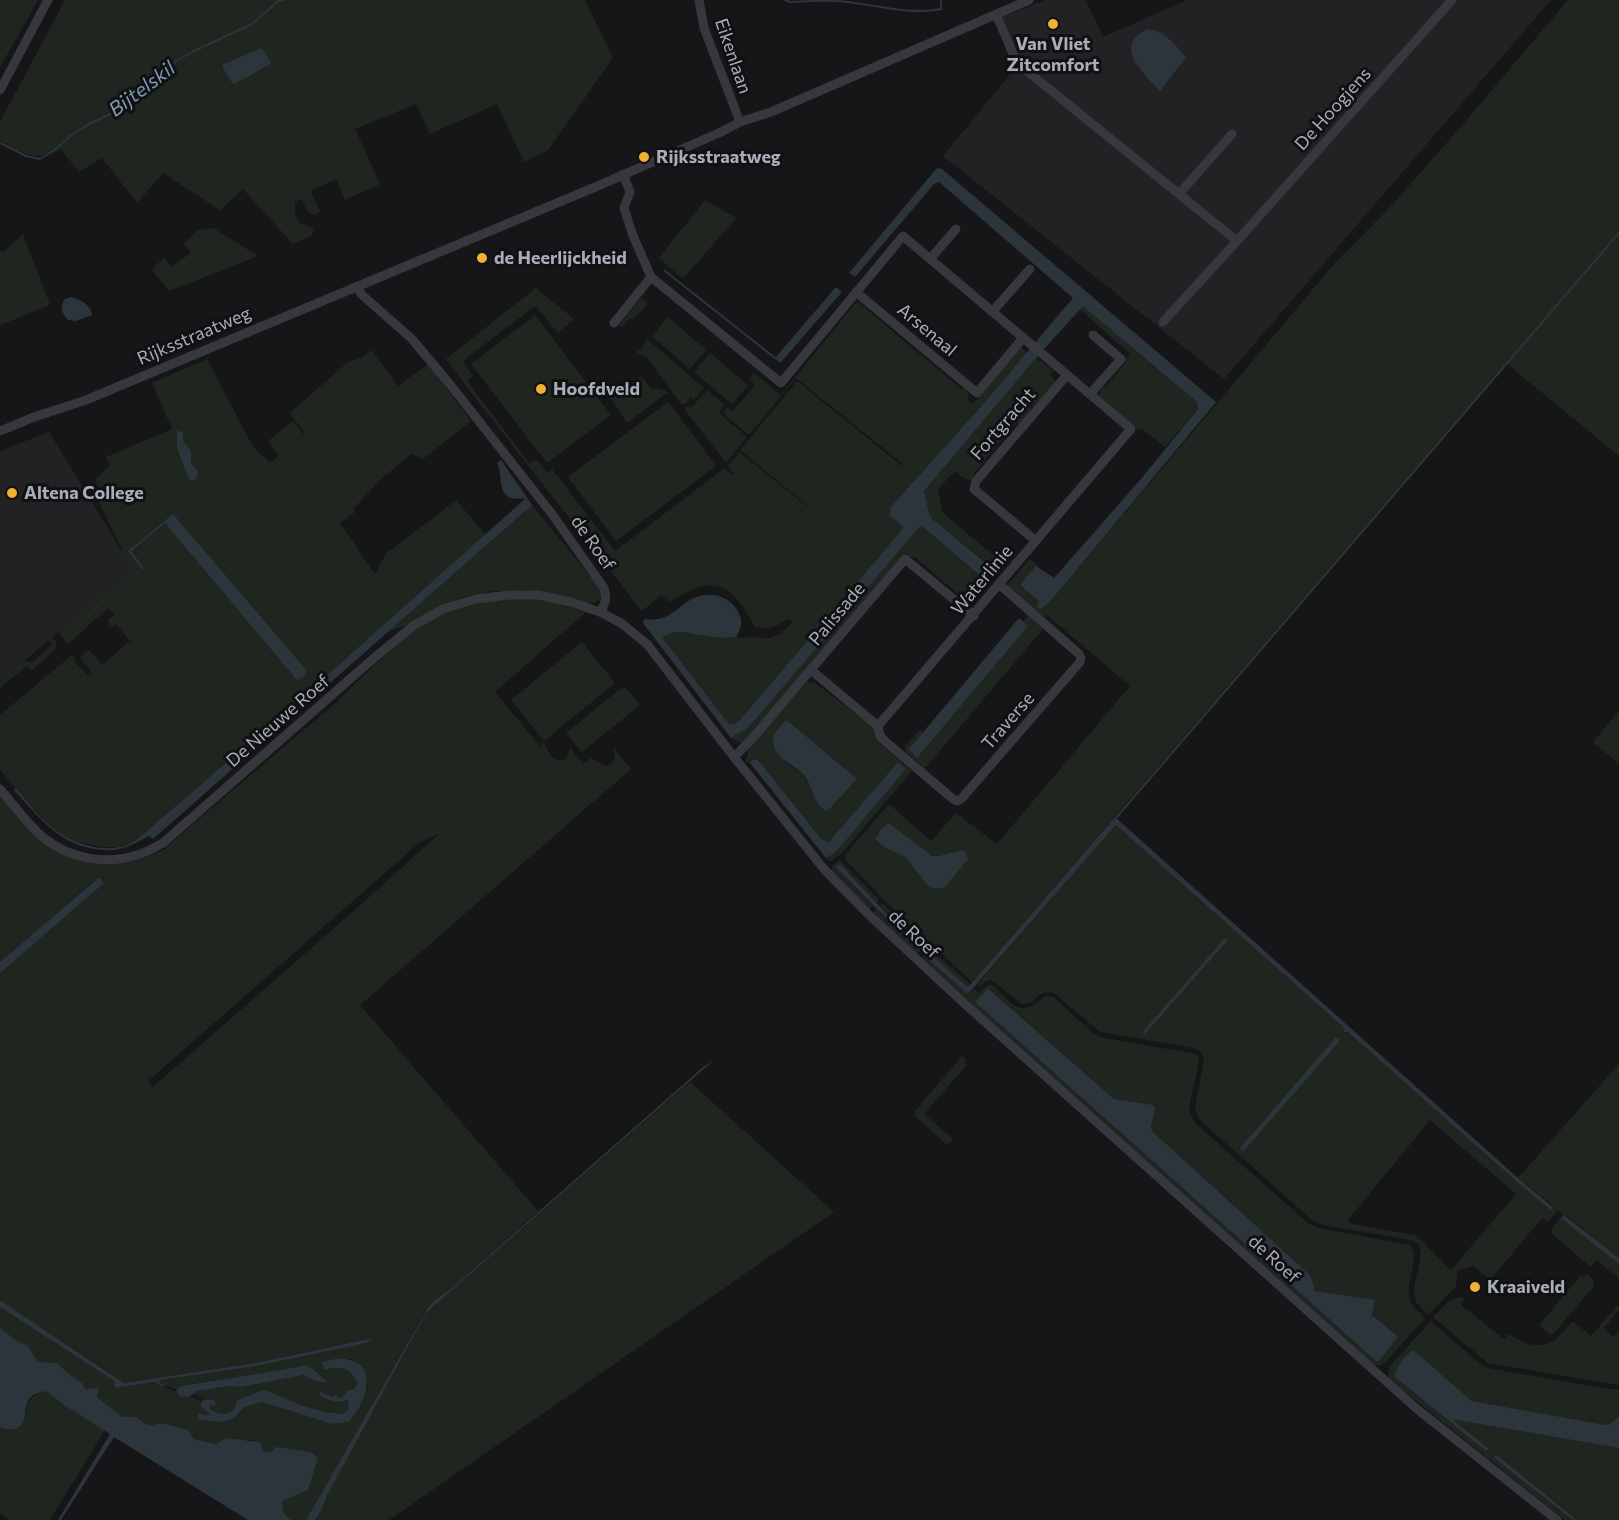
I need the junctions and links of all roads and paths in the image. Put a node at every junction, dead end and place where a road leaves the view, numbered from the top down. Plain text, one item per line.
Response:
1 (48, 0) edge
2 (699, 0) edge
3 (1029, 0) edge
4 (1452, 0) edge
5 (996, 14) junction
6 (0, 90) edge
7 (740, 122) junction
8 (1232, 134) dead end
9 (623, 174) junction
10 (1179, 194) junction
11 (956, 229) dead end
12 (1238, 241) junction
13 (930, 259) junction
14 (1030, 269) dead end
15 (651, 277) junction
16 (357, 286) junction
17 (856, 292) junction
18 (992, 312) junction
19 (1163, 322) dead end
20 (614, 323) dead end
21 (1093, 335) dead end
22 (1027, 341) junction
23 (1067, 375) junction
24 (1090, 394) junction
25 (0, 431) edge
26 (1036, 541) junction
27 (1000, 585) junction
28 (600, 612) junction
29 (974, 616) junction
30 (811, 670) junction
31 (878, 726) junction
32 (734, 757) junction
33 (0, 789) edge
34 (1557, 1520) edge

1 - 6 street
2 - 7 street, Eikenlaan
3 - 5 street, Rijksstraatweg
4 - 12 street, De Hoogjens
5 - 7 street, Rijksstraatweg
5 - 10 street
7 - 9 street, Rijksstraatweg
8 - 10 street
9 - 15 street, Waterlinie
9 - 16 street, Rijksstraatweg
10 - 12 street
11 - 13 street
12 - 19 street, De Hoogjens
13 - 17 street, Waterlinie
13 - 18 street, Waterlinie
14 - 18 street
15 - 17 street, Waterlinie
15 - 20 street
16 - 25 street, Rijksstraatweg
16 - 28 street, de Roef
17 - 22 street, Arsenaal
18 - 22 street, Waterlinie
21 - 24 street
22 - 23 street, Waterlinie
23 - 24 street, Waterlinie
23 - 26 street, Fortgracht
24 - 26 street, Waterlinie
26 - 27 street, Waterlinie
27 - 29 street, Waterlinie
27 - 31 street, Traverse
28 - 32 street, de Roef
28 - 33 street, De Nieuwe Roef
29 - 30 street, Palissade
29 - 31 street, Waterlinie
30 - 31 street
30 - 32 street, Palissade
32 - 34 street, de Roef

